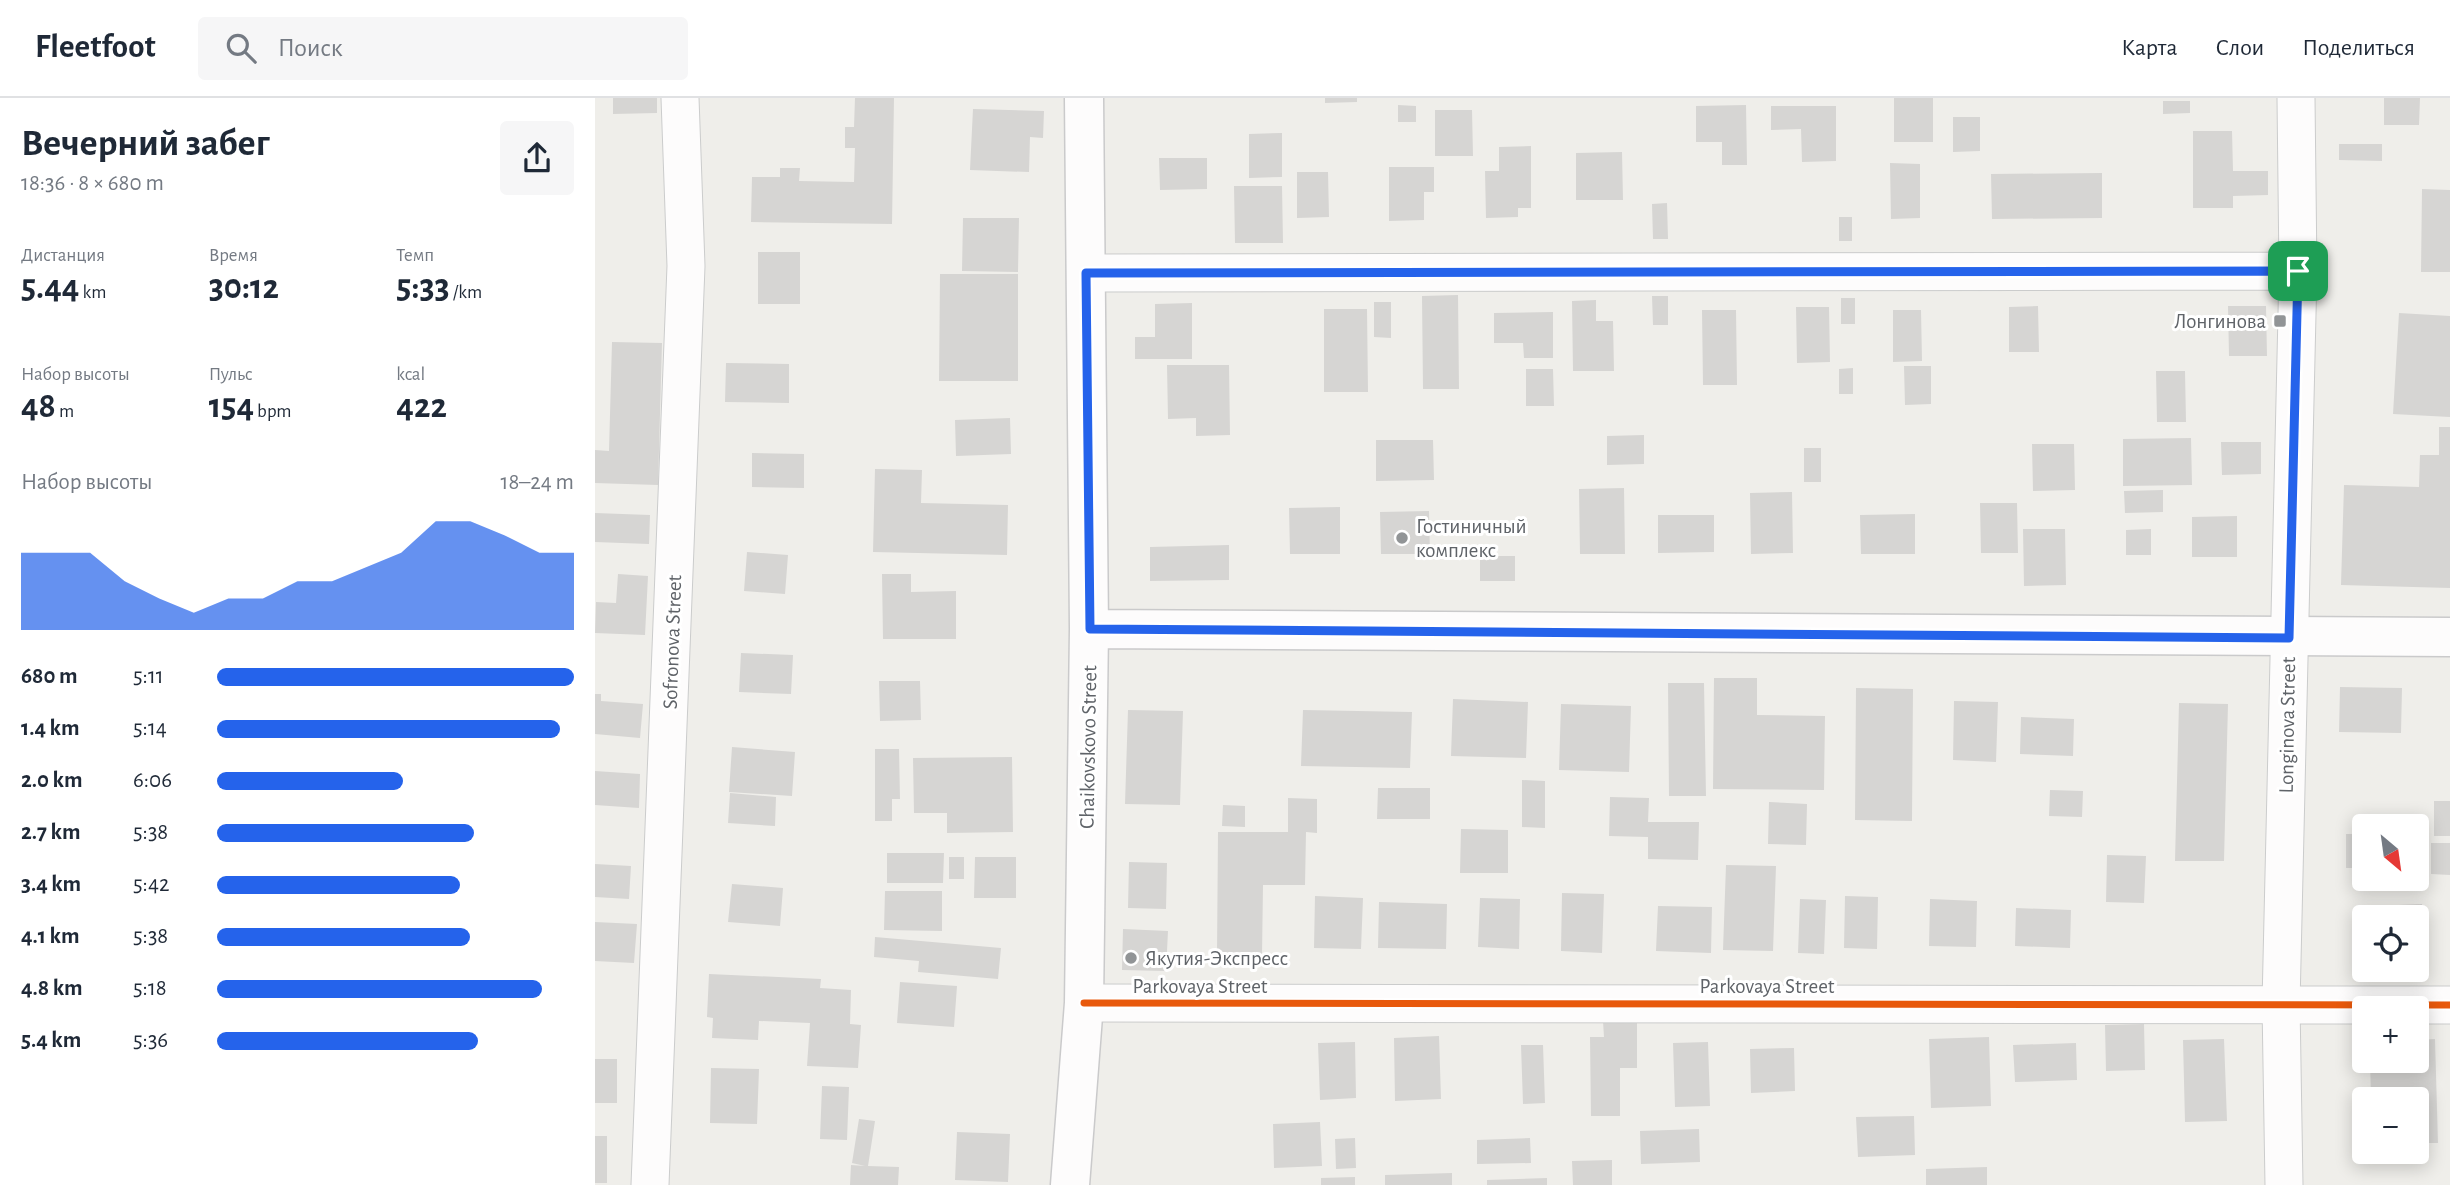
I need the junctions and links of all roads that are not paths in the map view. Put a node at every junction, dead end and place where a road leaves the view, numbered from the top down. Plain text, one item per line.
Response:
1 (680, 98) edge
2 (1084, 98) edge
3 (2296, 98) edge
4 (2298, 271) junction
5 (1086, 273) junction
6 (1090, 629) junction
7 (2450, 637) edge
8 (2289, 638) junction
9 (1084, 1003) junction
10 (2281, 1004) junction
11 (2450, 1005) edge
12 (650, 1185) edge
13 (1070, 1185) edge
14 (2284, 1185) edge

1 - 12 street, Sofronova Street
2 - 5 main road, Chaikovskovo Street
3 - 4 street, Longinova Street
4 - 5 street
4 - 8 street, Longinova Street
5 - 6 main road, Chaikovskovo Street
6 - 8 main road
6 - 9 main road, Chaikovskovo Street
7 - 8 main road
8 - 10 street, Longinova Street
9 - 10 street, Parkovaya Street
9 - 13 main road, Chaikovskovo Street
10 - 11 street, Parkovaya Street
10 - 14 street, Longinova Street

